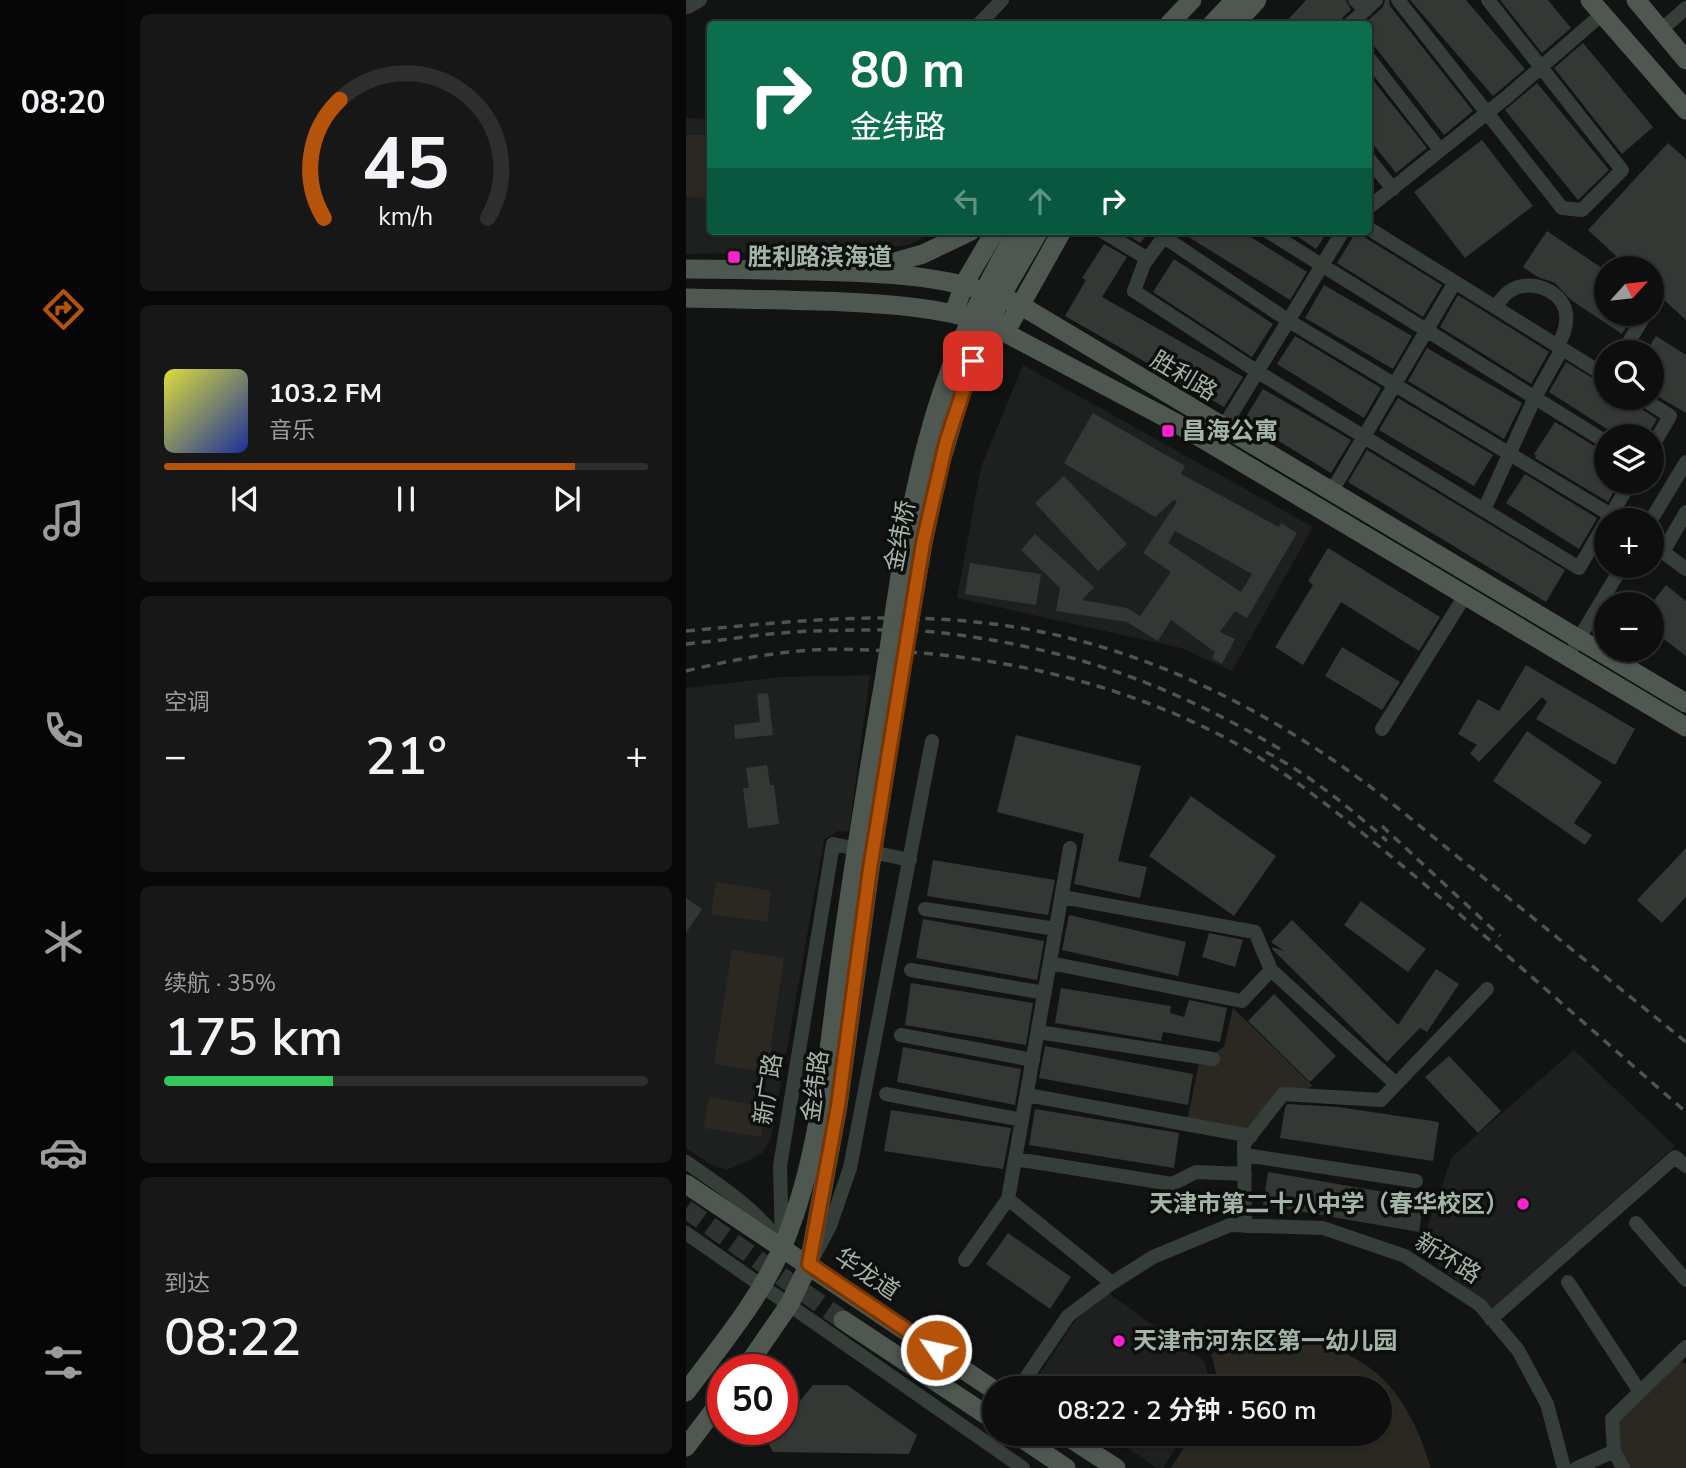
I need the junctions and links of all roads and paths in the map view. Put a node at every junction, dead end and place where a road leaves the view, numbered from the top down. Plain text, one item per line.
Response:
1 (700, 0) edge
2 (1002, 0) edge
3 (1192, 0) edge
4 (1208, 0) edge
5 (1235, 0) edge
6 (1257, 0) edge
7 (1398, 0) edge
8 (1488, 0) edge
9 (1636, 0) edge
10 (1366, 3) edge
11 (686, 6) edge
12 (1596, 7) edge
13 (1686, 8) edge
14 (982, 21) edge
15 (1172, 21) edge
16 (1189, 21) edge
17 (1215, 21) edge
18 (1238, 21) edge
19 (1351, 21) edge
20 (1661, 30) junction
21 (1686, 60) edge
22 (1372, 62) edge
23 (1542, 67) junction
24 (1686, 110) edge
25 (1487, 113) junction
26 (1440, 150) junction
27 (1372, 163) edge
28 (1393, 188) junction
29 (1372, 205) edge
30 (1372, 230) edge
31 (963, 235) edge
32 (982, 235) edge
33 (993, 235) edge
34 (1015, 235) edge
35 (1037, 235) edge
36 (1060, 235) edge
37 (1109, 235) edge
38 (1165, 235) edge
39 (1167, 235) edge
40 (1273, 235) edge
41 (1341, 235) edge
42 (1148, 259) junction
43 (977, 260) junction
44 (1322, 265) junction
45 (686, 269) edge
46 (852, 272) junction
47 (1455, 282) junction
48 (964, 284) junction
49 (686, 298) edge
50 (1020, 305) junction
51 (1495, 307) junction
52 (954, 313) junction
53 (1289, 321) junction
54 (1426, 330) junction
55 (1006, 331) junction
56 (1560, 347) junction
57 (1594, 368) edge
58 (1258, 372) junction
59 (1394, 384) junction
60 (1535, 397) junction
61 (1661, 410) edge
62 (1664, 427) edge
63 (1223, 428) junction
64 (1594, 434) edge
65 (1363, 436) junction
66 (1509, 454) junction
67 (1686, 462) edge
68 (1332, 491) junction
69 (1658, 508) edge
70 (1483, 510) junction
71 (1594, 510) edge
72 (1686, 512) edge
73 (1594, 543) edge
74 (1686, 569) edge
75 (1615, 578) edge
76 (1466, 594) junction
77 (1573, 648) junction
78 (1686, 703) edge
79 (1686, 727) edge
80 (1382, 729) dead end
81 (932, 741) dead end
82 (1070, 848) dead end
83 (910, 860) junction
84 (862, 868) junction
85 (1062, 897) junction
86 (925, 909) dead end
87 (1056, 929) junction
88 (1050, 963) junction
89 (911, 970) dead end
90 (1271, 970) junction
91 (1487, 989) dead end
92 (1045, 993) junction
93 (1038, 1032) junction
94 (901, 1035) dead end
95 (1213, 1059) dead end
96 (1033, 1060) junction
97 (1396, 1084) junction
98 (886, 1094) dead end
99 (1027, 1095) junction
100 (1022, 1120) junction
101 (1251, 1136) junction
102 (1245, 1155) junction
103 (1015, 1159) junction
104 (686, 1162) edge
105 (1686, 1167) edge
106 (1245, 1174) junction
107 (1416, 1181) dead end
108 (686, 1184) edge
109 (1009, 1199) junction
110 (1636, 1223) dead end
111 (1245, 1226) junction
112 (686, 1233) edge
113 (782, 1247) junction
114 (965, 1260) dead end
115 (809, 1264) junction
116 (1686, 1280) edge
117 (1568, 1282) dead end
118 (1112, 1283) junction
119 (762, 1286) junction
120 (789, 1305) junction
121 (1491, 1319) junction
122 (843, 1320) tunnel mouth
123 (755, 1354) edge
124 (1683, 1354) edge
125 (1026, 1376) edge
126 (982, 1382) edge
127 (686, 1392) edge
128 (1640, 1392) junction
129 (982, 1412) edge
130 (707, 1419) edge
131 (1033, 1446) edge
132 (1082, 1446) edge
133 (686, 1447) edge
134 (1614, 1451) junction
135 (1005, 1463) edge
136 (1023, 1468) edge
137 (1066, 1468) edge
138 (1116, 1468) edge
139 (1564, 1468) edge
140 (1577, 1468) edge
141 (1623, 1468) edge

1 - 11 street
2 - 14 street
3 - 15 main road
4 - 16 main road
5 - 17 main road
6 - 18 main road
7 - 25 street
8 - 23 street
9 - 20 main road
10 - 19 street
12 - 23 street
12 - 24 main road
13 - 20 street
20 - 21 main road
22 - 26 street
23 - 25 street
23 - 25 street
25 - 26 street
26 - 28 street
27 - 28 street
28 - 29 street
30 - 47 street
31 - 46 main road
32 - 43 street
33 - 43 main road
34 - 84 main road, 金纬桥
35 - 84 main road, 金纬桥
36 - 50 main road
37 - 42 street
38 - 42 street
39 - 53 street
40 - 44 street
41 - 44 street
42 - 58 street
43 - 48 main road
44 - 53 street
44 - 54 street
45 - 46 main road, 胜利路
46 - 48 main road, 胜利路
47 - 51 street
47 - 54 street
48 - 50 main road, 胜利路
48 - 52 main road
49 - 52 main road, 胜利路
50 - 55 main road
50 - 63 main road, 胜利路
51 - 56 street
51 - 56 street
52 - 55 main road, 胜利路
53 - 58 street
53 - 59 street
54 - 59 street
54 - 60 street
55 - 76 main road, 胜利路
56 - 57 street
56 - 60 street
58 - 63 street
58 - 65 street
59 - 65 street
59 - 66 street
60 - 64 street
60 - 66 street
61 - 62 street
63 - 68 main road, 胜利路
65 - 68 street
65 - 70 street
66 - 70 street
66 - 71 street
67 - 69 street
68 - 77 main road, 胜利路
70 - 73 street
72 - 74 street
75 - 77 street
76 - 77 main road, 胜利路
76 - 80 street
77 - 78 main road, 胜利路
77 - 79 main road, 胜利路
81 - 83 street
82 - 85 street
83 - 113 street, 新广路
83 - 115 street
84 - 113 main road, 金纬路
84 - 115 main road, 金纬路
85 - 87 street
85 - 90 street
86 - 87 street
87 - 88 street
88 - 90 street
88 - 92 street
89 - 92 street
90 - 97 street
91 - 97 street
92 - 93 street
93 - 95 street
93 - 96 street
94 - 96 street
96 - 99 street
97 - 101 street
98 - 100 street
99 - 100 street
99 - 101 street
100 - 103 street
101 - 102 street
102 - 106 street
102 - 107 street
103 - 106 street
103 - 109 street
104 - 113 street
105 - 121 street
106 - 111 street
108 - 113 main road, 华龙道
109 - 114 street
109 - 118 street
110 - 116 street
111 - 118 street, 新环路
111 - 121 street, 新环路
112 - 119 street
113 - 115 main road, 华龙道
113 - 119 main road, 新广路
115 - 120 main road, 金纬路
115 - 126 main road, 华龙道
117 - 128 street
118 - 125 street, 新环路
119 - 120 street
119 - 127 main road, 新广路
120 - 123 main road
120 - 135 street
121 - 139 street, 新环路
122 - 129 main road
124 - 128 street
128 - 134 street
130 - 133 main road
131 - 137 main road
132 - 138 main road
134 - 140 street
134 - 141 street
135 - 136 street

